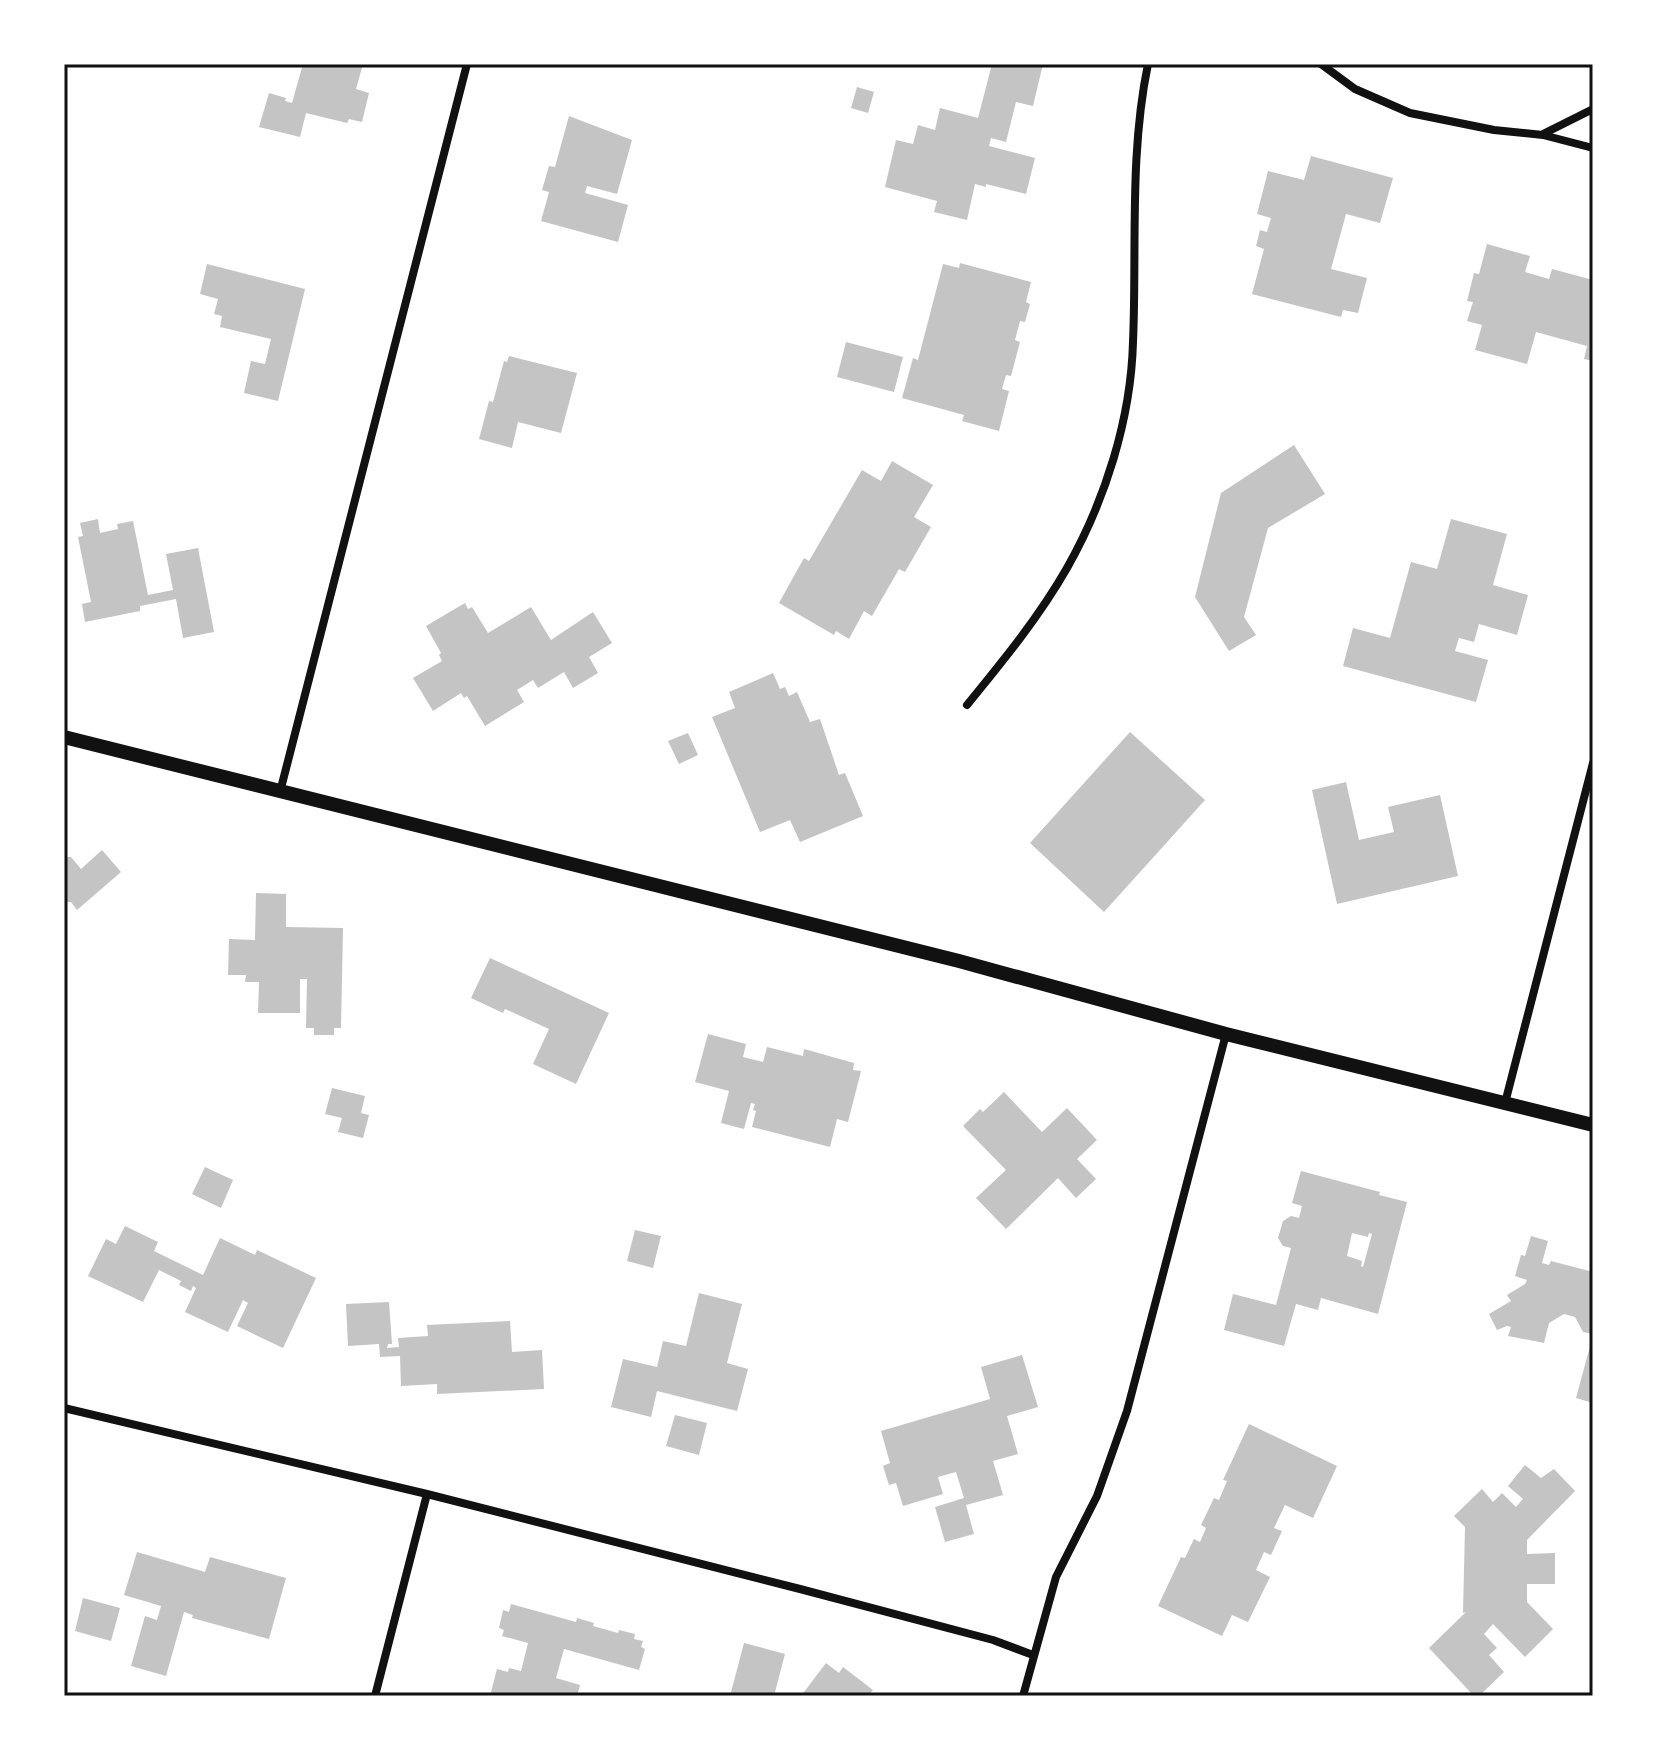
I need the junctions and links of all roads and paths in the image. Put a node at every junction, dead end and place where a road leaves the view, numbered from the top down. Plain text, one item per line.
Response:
1 (467, 64) edge
2 (1148, 64) edge
3 (1321, 64) edge
4 (1593, 109) edge
5 (1543, 135) junction
6 (1593, 148) edge
7 (967, 705) dead end
8 (64, 737) edge
9 (1593, 763) edge
10 (280, 792) junction
11 (1226, 1034) junction
12 (1505, 1103) junction
13 (1593, 1125) edge
14 (64, 1408) edge
15 (427, 1494) junction
16 (1033, 1655) junction
17 (375, 1696) edge
18 (1023, 1696) edge

1 - 10 street
2 - 7 street
3 - 5 street
4 - 5 street
5 - 6 street
8 - 10 street
9 - 12 street
10 - 11 street
11 - 12 street
11 - 16 street
12 - 13 street
14 - 15 street
15 - 16 street
15 - 17 street
16 - 18 street

